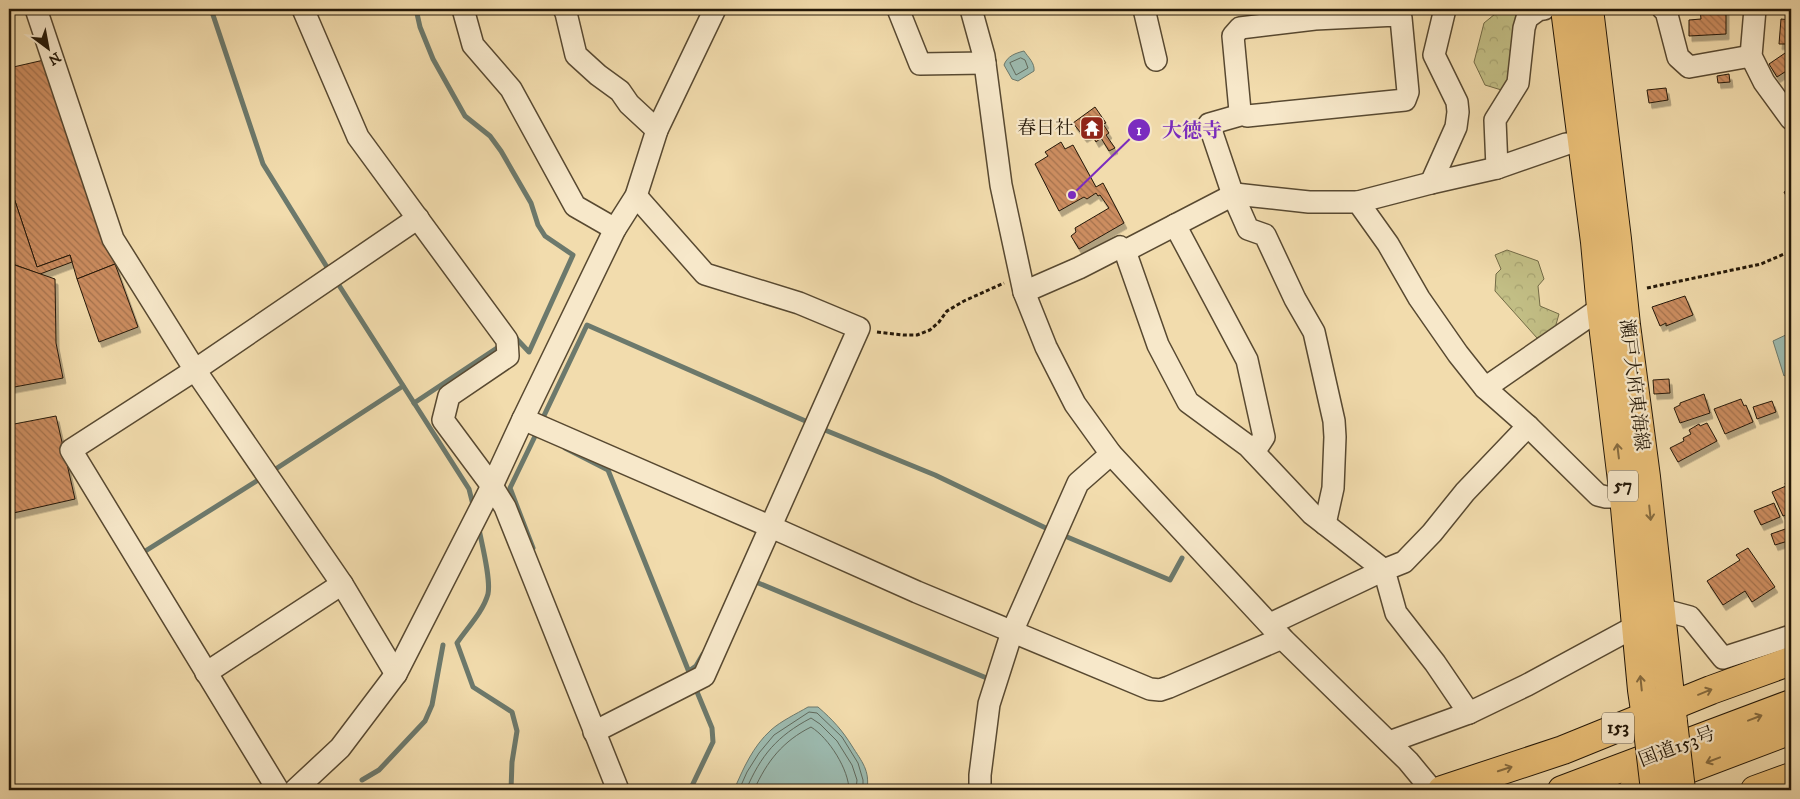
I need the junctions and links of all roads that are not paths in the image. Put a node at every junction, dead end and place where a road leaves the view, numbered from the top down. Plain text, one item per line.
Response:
1 (36, 9) edge
2 (303, 9) edge
3 (463, 9) edge
4 (564, 9) edge
5 (715, 9) edge
6 (898, 9) edge
7 (971, 9) edge
8 (1144, 9) edge
9 (1445, 9) edge
10 (1544, 9) edge
11 (1550, 9) edge
12 (1565, 9) edge
13 (1589, 9) edge
14 (1606, 9) edge
15 (1663, 9) edge
16 (1755, 9) edge
17 (1315, 14) edge
18 (1751, 56) junction
19 (1156, 60) dead end
20 (985, 63) junction
21 (1244, 114) junction
22 (1791, 119) edge
23 (657, 130) junction
24 (1566, 144) junction
25 (1497, 168) junction
26 (1431, 183) junction
27 (1233, 195) junction
28 (636, 196) junction
29 (1358, 202) junction
30 (418, 218) junction
31 (1175, 225) junction
32 (615, 230) junction
33 (1606, 240) junction
34 (1125, 251) junction
35 (1022, 283) junction
36 (1601, 308) junction
37 (1626, 325) junction
38 (195, 370) junction
39 (1485, 388) junction
40 (523, 419) junction
41 (1528, 426) junction
42 (1254, 452) junction
43 (1111, 454) junction
44 (492, 486) junction
45 (1624, 497) junction
46 (1325, 524) junction
47 (770, 526) junction
48 (1384, 570) junction
49 (342, 584) junction
50 (1660, 609) junction
51 (1636, 626) junction
52 (1276, 631) junction
53 (1012, 632) junction
54 (1791, 636) edge
55 (1791, 661) edge
56 (206, 673) junction
57 (396, 674) junction
58 (1791, 704) edge
59 (1470, 713) junction
60 (1660, 719) junction
61 (1791, 730) edge
62 (594, 732) junction
63 (1389, 742) junction
64 (1791, 777) edge
65 (278, 790) edge
66 (295, 790) edge
67 (618, 790) edge
68 (980, 790) edge
69 (1432, 790) edge
70 (1442, 790) edge
71 (1562, 790) edge
72 (1633, 790) edge
73 (1655, 790) edge
74 (1681, 790) edge
75 (1755, 790) edge

1 - 38 street
2 - 30 street
3 - 32 street
4 - 23 street
5 - 23 street
6 - 20 street
7 - 20 street
8 - 19 street
9 - 26 street
10 - 25 street
11 - 24 main road, 57
12 - 33 main road, 瀬戸大府東海線 / 57
13 - 33 main road, 瀬戸大府東海線 / 57
14 - 37 main road, 57
15 - 18 street
16 - 18 street
17 - 21 street
17 - 21 street
18 - 22 street
20 - 35 street
21 - 27 street
23 - 28 street
24 - 25 street
24 - 36 main road, 57
25 - 26 street
26 - 29 street
27 - 29 street
27 - 31 street
27 - 46 street
28 - 32 street
28 - 47 street
29 - 39 street
30 - 38 street
30 - 44 street
31 - 34 street
31 - 42 street
32 - 40 street
33 - 36 main road, 瀬戸大府東海線 / 57
33 - 37 main road, 瀬戸大府東海線 / 57
34 - 35 street
34 - 42 street
35 - 43 street
36 - 39 street
45 -> 36 main road, 瀬戸大府東海線 / 57
37 -> 50 main road, 瀬戸大府東海線 / 57
38 - 49 street
38 - 56 street
39 - 41 street
40 - 44 street
40 - 47 street
41 - 45 street
41 - 48 street
42 - 46 street
43 - 52 street
43 - 53 street
44 - 57 street
44 - 62 street
45 - 51 main road, 瀬戸大府東海線 / 57
46 - 48 street
47 - 53 street
47 - 62 street
48 - 52 street
48 - 59 street
49 - 56 street
49 - 57 street
50 - 54 street
50 - 60 main road, 瀬戸大府東海線 / 57
51 - 59 street
60 -> 51 main road, 瀬戸大府東海線 / 57
52 - 53 street
52 - 63 street
53 - 68 street
60 -> 55 main road, 153
56 - 65 street
57 - 66 street
71 -> 58 main road, 国道153号 / 153
59 - 63 street
70 -> 60 main road, 153
60 - 73 main road, 瀬戸大府東海線 / 57, bridge
60 - 74 main road, 瀬戸大府東海線 / 57, bridge
61 -> 72 main road, 国道153号
62 - 67 street
63 - 69 street
64 - 75 main road

